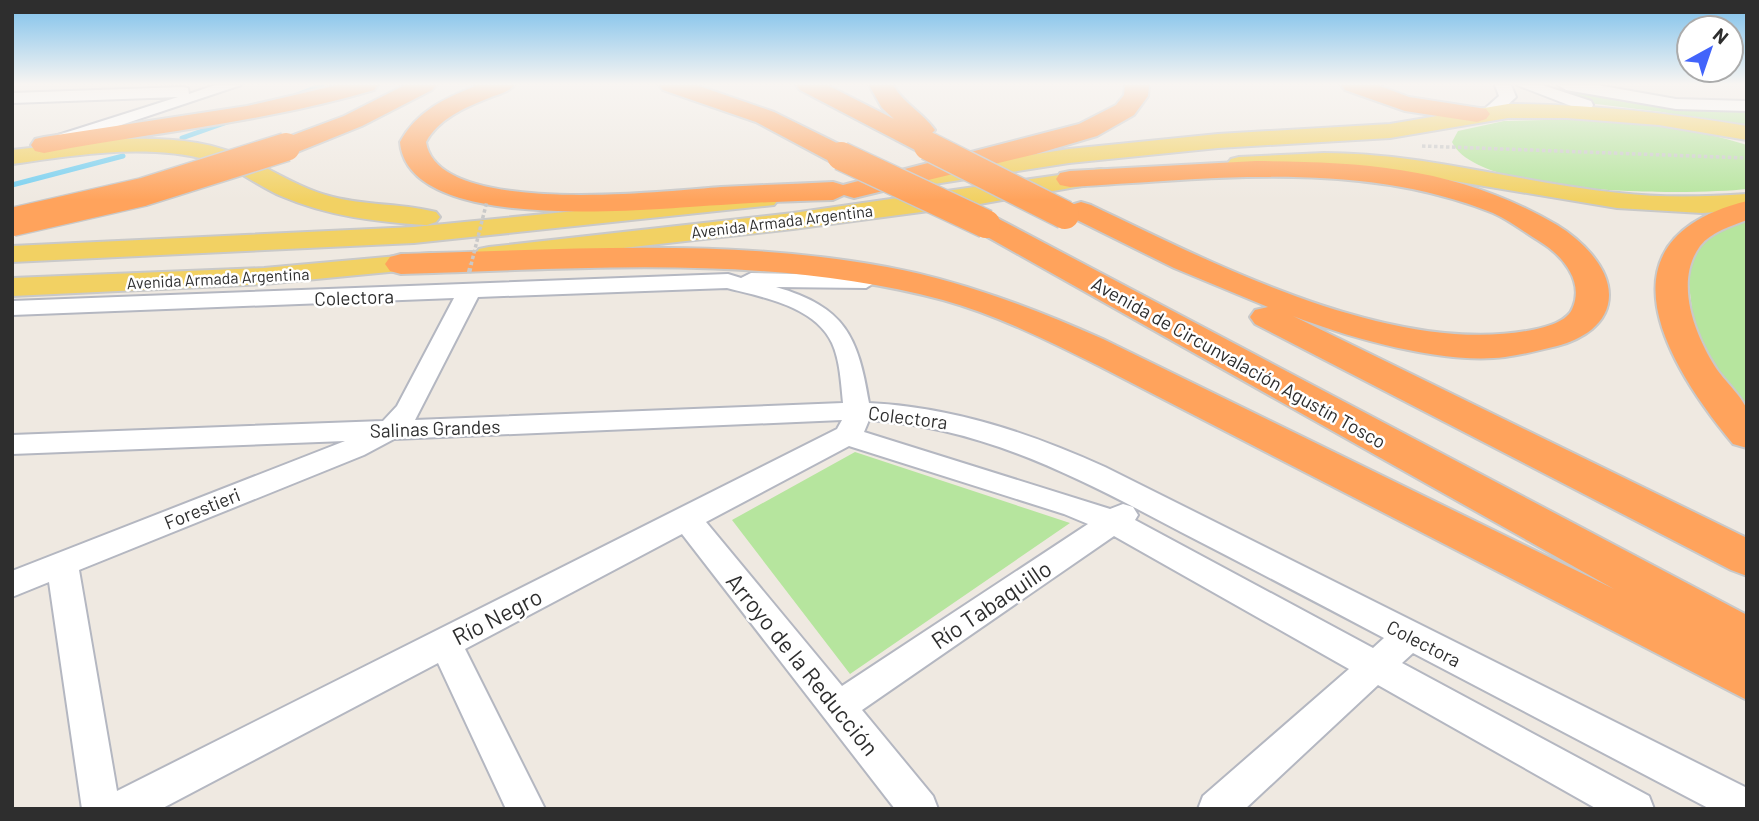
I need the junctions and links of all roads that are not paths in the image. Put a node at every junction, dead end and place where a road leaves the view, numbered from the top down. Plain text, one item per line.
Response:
1 (113, 123) edge
2 (164, 123) edge
3 (348, 123) edge
4 (427, 123) edge
5 (778, 123) edge
6 (796, 123) edge
7 (890, 123) edge
8 (913, 123) edge
9 (1100, 123) edge
10 (1429, 123) edge
11 (1455, 123) edge
12 (1690, 123) edge
13 (1747, 135) edge
14 (44, 145) junction
15 (936, 145) junction
16 (12, 155) edge
17 (849, 155) junction
18 (843, 190) junction
19 (1548, 192) junction
20 (986, 194) junction
21 (1072, 202) junction
22 (1747, 202) edge
23 (682, 209) junction
24 (1747, 210) edge
25 (12, 222) edge
26 (12, 254) edge
27 (401, 264) junction
28 (12, 271) edge
29 (728, 281) junction
30 (468, 283) junction
31 (12, 287) edge
32 (955, 293) junction
33 (12, 308) edge
34 (852, 424) junction
35 (391, 429) junction
36 (1747, 434) edge
37 (12, 444) edge
38 (1145, 500) junction
39 (687, 519) junction
40 (1113, 522) junction
41 (1747, 558) edge
42 (62, 564) junction
43 (12, 584) edge
44 (1409, 636) junction
45 (1747, 639) edge
46 (445, 643) junction
47 (1378, 666) junction
48 (1747, 678) edge
49 (837, 708) junction
50 (1742, 808) edge
51 (101, 809) edge
52 (122, 809) edge
53 (526, 809) edge
54 (919, 809) edge
55 (1217, 809) edge
56 (1635, 809) edge

1 - 14 street
2 - 14 highway
3 - 25 highway, bridge
4 - 18 highway
5 - 17 highway
6 - 17 highway
7 - 15 highway, Avenida de Circunvalación Agustín Tosco
8 - 15 highway
9 - 18 highway
10 - 18 main road, Avenida Armada Argentina
11 - 19 main road, Avenida Armada Argentina
12 - 13 main road, Avenida Armada Argentina
14 - 16 street
15 - 20 highway, Avenida de Circunvalación Agustín Tosco, bridge
16 - 23 main road
17 - 20 highway, bridge
18 - 23 main road, Avenida Armada Argentina
19 - 21 main road, Avenida Armada Argentina
19 - 22 main road, Avenida Armada Argentina
20 - 21 highway, bridge
20 - 27 main road, Avenida Armada Argentina
20 - 28 main road
20 - 45 highway, Avenida de Circunvalación Agustín Tosco
21 - 21 highway
21 - 41 highway
23 - 26 main road, Avenida Armada Argentina
24 - 36 highway
27 - 31 main road, Avenida Armada Argentina
27 - 32 highway
29 - 30 street, Colectora
29 - 32 street
29 - 34 street, Colectora
30 - 33 street, Colectora
30 - 35 street
32 - 48 highway
34 - 35 street, Salinas Grandes
34 - 38 street, Colectora
34 - 39 street, Río Negro
34 - 40 street
35 - 37 street, Salinas Grandes
35 - 42 street, Forestieri
38 - 40 street, Río Tabaquillo
38 - 44 street, Colectora
39 - 46 street, Río Negro
39 - 49 street, Arroyo de la Reducción
40 - 47 street
40 - 49 street, Río Tabaquillo
42 - 43 street, Forestieri
42 - 51 street
44 - 47 street
44 - 50 street, Colectora
46 - 52 street, Río Negro
46 - 53 street
47 - 55 street
47 - 56 street
49 - 54 street, Arroyo de la Reducción

